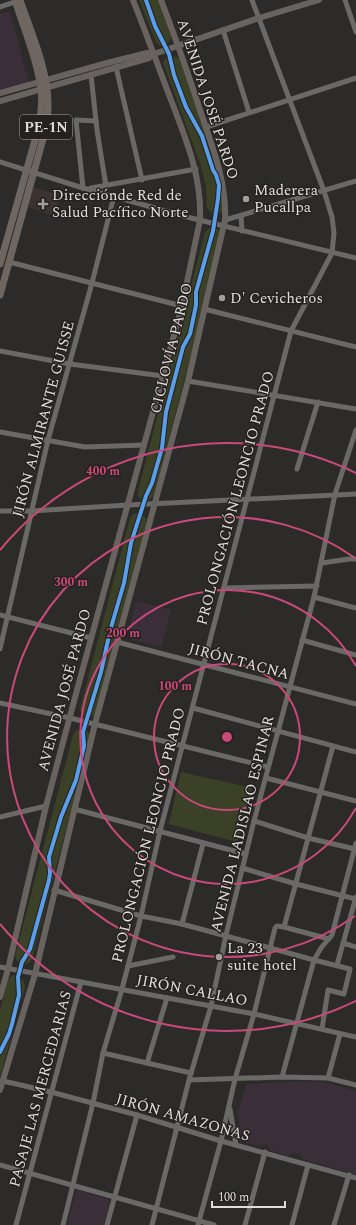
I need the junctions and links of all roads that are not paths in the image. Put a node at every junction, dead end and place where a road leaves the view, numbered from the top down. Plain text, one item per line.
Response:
1 (18, 0) edge
2 (133, 0) edge
3 (161, 0) edge
4 (252, 0) edge
5 (319, 0) edge
6 (345, 0) edge
7 (0, 6) edge
8 (259, 18) junction
9 (223, 30) junction
10 (356, 32) edge
11 (178, 46) junction
12 (154, 54) junction
13 (116, 67) junction
14 (91, 74) junction
15 (356, 78) edge
16 (43, 85) junction
17 (0, 93) edge
18 (289, 99) junction
19 (0, 101) edge
20 (249, 112) junction
21 (96, 121) junction
22 (206, 127) junction
23 (0, 162) edge
24 (196, 170) junction
25 (30, 172) junction
26 (142, 180) junction
27 (356, 181) edge
28 (106, 186) junction
29 (86, 188) junction
30 (324, 191) junction
31 (114, 196) junction
32 (241, 216) junction
33 (200, 220) junction
34 (225, 223) junction
35 (242, 231) junction
36 (332, 253) junction
37 (356, 258) edge
38 (9, 262) junction
39 (0, 264) edge
40 (92, 282) junction
41 (0, 295) edge
42 (182, 306) junction
43 (204, 309) junction
44 (291, 331) junction
45 (356, 347) edge
46 (0, 351) edge
47 (70, 364) junction
48 (163, 376) junction
49 (188, 381) junction
50 (274, 395) junction
51 (318, 402) junction
52 (356, 409) edge
53 (356, 430) edge
54 (0, 432) edge
55 (48, 440) junction
56 (144, 445) junction
57 (297, 469) dead end
58 (335, 494) junction
59 (356, 494) edge
60 (247, 499) junction
61 (155, 503) junction
62 (128, 504) junction
63 (0, 511) edge
64 (31, 511) junction
65 (356, 560) edge
66 (322, 563) junction
67 (317, 586) junction
68 (224, 588) junction
69 (314, 598) junction
70 (356, 608) edge
71 (0, 614) edge
72 (7, 617) junction
73 (91, 638) junction
74 (302, 640) junction
75 (116, 642) junction
76 (0, 649) edge
77 (356, 655) edge
78 (204, 664) junction
79 (290, 686) junction
80 (0, 703) edge
81 (356, 704) edge
82 (193, 708) junction
83 (70, 718) junction
84 (95, 724) junction
85 (278, 730) junction
86 (183, 745) junction
87 (333, 746) junction
88 (356, 752) edge
89 (268, 767) junction
90 (266, 778) junction
91 (321, 792) junction
92 (356, 801) edge
93 (46, 806) junction
94 (74, 809) junction
95 (0, 817) edge
96 (254, 821) junction
97 (160, 831) junction
98 (308, 838) junction
99 (203, 844) junction
100 (355, 846) edge
101 (246, 854) junction
102 (242, 868) junction
103 (296, 884) junction
104 (54, 890) junction
105 (342, 895) junction
106 (356, 898) edge
107 (141, 916) junction
108 (182, 924) junction
109 (284, 927) junction
110 (226, 935) junction
111 (329, 939) junction
112 (343, 943) junction
113 (356, 947) edge
114 (269, 948) junction
115 (173, 957) dead end
116 (314, 960) junction
117 (337, 965) junction
118 (128, 966) junction
119 (0, 967) edge
120 (8, 969) junction
121 (35, 974) junction
122 (81, 982) junction
123 (122, 989) junction
124 (0, 996) edge
125 (167, 998) junction
126 (211, 1006) junction
127 (254, 1014) junction
128 (296, 1024) junction
129 (322, 1029) junction
130 (340, 1034) junction
131 (356, 1037) edge
132 (103, 1053) junction
133 (147, 1063) junction
134 (191, 1073) junction
135 (282, 1077) junction
136 (328, 1078) junction
137 (235, 1079) junction
138 (189, 1080) junction
139 (3, 1081) junction
140 (356, 1085) edge
141 (0, 1090) edge
142 (51, 1092) junction
143 (93, 1104) junction
144 (229, 1106) junction
145 (137, 1115) junction
146 (178, 1127) junction
147 (221, 1141) junction
148 (236, 1145) junction
149 (265, 1152) junction
150 (0, 1165) edge
151 (308, 1165) junction
152 (31, 1174) junction
153 (349, 1175) junction
154 (356, 1178) edge
155 (74, 1186) junction
156 (114, 1198) junction
157 (157, 1209) junction
158 (199, 1223) edge
159 (16, 1225) edge
160 (63, 1225) edge
161 (107, 1225) edge
162 (152, 1225) edge
163 (214, 1225) edge
164 (245, 1225) edge
165 (292, 1225) edge
166 (334, 1225) edge

1 - 7 street
1 - 16 highway, PE-1N
2 - 12 main road, AVENIDA JOSÉ PARDO
3 - 11 main road, AVENIDA JOSÉ PARDO
4 - 8 street, PROLONGACIÓN LEONCIO PRADO
5 - 8 main road
6 - 10 street
8 - 9 main road
8 - 18 street, PROLONGACIÓN LEONCIO PRADO
9 - 11 main road
9 - 20 street
11 - 12 main road
11 - 22 main road, AVENIDA JOSÉ PARDO
12 - 13 main road
12 - 16 main road
12 - 24 main road, AVENIDA JOSÉ PARDO
13 - 14 main road
13 - 26 street
14 - 16 main road
14 - 21 street
15 - 18 street
16 - 17 main road
16 - 19 main road
16 - 25 highway, PE-1N
18 - 20 street
18 - 30 street, PROLONGACIÓN LEONCIO PRADO
20 - 22 street
21 - 28 street
21 - 29 street
22 - 34 main road, AVENIDA JOSÉ PARDO
23 - 25 street
24 - 26 street
24 - 33 main road, AVENIDA JOSÉ PARDO
25 - 29 street
25 - 38 highway, PE-1N
25 - 39 highway, PE-1N
26 - 28 street
27 - 30 street
28 - 29 street
29 - 31 street
30 - 32 street
30 - 36 street, PROLONGACIÓN LEONCIO PRADO
31 - 33 street
31 - 40 street, JIRÓN ALMIRANTE GUISSE
32 - 34 street
32 - 35 street
33 - 34 street
33 - 42 main road, AVENIDA JOSÉ PARDO
34 - 35 street
34 - 43 main road, AVENIDA JOSÉ PARDO
35 - 36 street
36 - 37 street
36 - 44 street, PROLONGACIÓN LEONCIO PRADO
38 - 40 street
38 - 41 highway, PE-1N
40 - 42 street
40 - 47 street, JIRÓN ALMIRANTE GUISSE
42 - 48 main road, AVENIDA JOSÉ PARDO
43 - 44 street
43 - 49 main road, AVENIDA JOSÉ PARDO
44 - 45 street
44 - 50 street, PROLONGACIÓN LEONCIO PRADO
46 - 47 street
47 - 48 street
47 - 55 street, JIRÓN ALMIRANTE GUISSE
48 - 56 main road, AVENIDA JOSÉ PARDO
49 - 50 street
49 - 61 main road, AVENIDA JOSÉ PARDO
50 - 51 street
50 - 60 street, PROLONGACIÓN LEONCIO PRADO
51 - 52 street
51 - 57 street
53 - 58 street, AVENIDA LADISLAO ESPINAR
54 - 55 street
55 - 56 street
55 - 64 street, JIRÓN ALMIRANTE GUISSE
56 - 62 main road, AVENIDA JOSÉ PARDO
58 - 59 street
58 - 60 street
58 - 66 street, AVENIDA LADISLAO ESPINAR
60 - 61 street
60 - 68 street, PROLONGACIÓN LEONCIO PRADO
61 - 62 street
61 - 75 main road, AVENIDA JOSÉ PARDO
62 - 64 street
62 - 73 main road, AVENIDA JOSÉ PARDO
63 - 64 street
64 - 72 street, JIRÓN ALMIRANTE GUISSE
65 - 66 street
66 - 67 street, AVENIDA LADISLAO ESPINAR
67 - 68 street
67 - 69 street, AVENIDA LADISLAO ESPINAR
68 - 78 street, PROLONGACIÓN LEONCIO PRADO
69 - 70 street
69 - 74 street, AVENIDA LADISLAO ESPINAR
71 - 72 street
72 - 73 street
72 - 76 street, JIRÓN ALMIRANTE GUISSE
73 - 83 main road, AVENIDA JOSÉ PARDO
74 - 77 street
74 - 79 street, AVENIDA LADISLAO ESPINAR
75 - 78 street, JIRÓN TACNA
75 - 84 main road, AVENIDA JOSÉ PARDO
78 - 79 street, JIRÓN TACNA
78 - 82 street, PROLONGACIÓN LEONCIO PRADO
79 - 81 street, JIRÓN TACNA
79 - 85 street, AVENIDA LADISLAO ESPINAR
80 - 83 street
82 - 85 street
82 - 86 street, PROLONGACIÓN LEONCIO PRADO
83 - 84 street
83 - 93 main road, AVENIDA JOSÉ PARDO
84 - 86 street
84 - 94 main road, AVENIDA JOSÉ PARDO
85 - 87 street
85 - 89 street, AVENIDA LADISLAO ESPINAR
86 - 89 street
86 - 97 street, PROLONGACIÓN LEONCIO PRADO
87 - 88 street
87 - 91 street
89 - 90 street, AVENIDA LADISLAO ESPINAR
90 - 91 street
90 - 96 street, AVENIDA LADISLAO ESPINAR
91 - 92 street
91 - 98 street
93 - 95 street
93 - 120 main road, AVENIDA JOSÉ PARDO
94 - 97 street
94 - 104 main road, AVENIDA JOSÉ PARDO
96 - 98 street
96 - 101 street, AVENIDA LADISLAO ESPINAR
97 - 99 street
97 - 107 street, PROLONGACIÓN LEONCIO PRADO
98 - 100 street
98 - 103 street
99 - 101 street
99 - 108 street
100 - 105 street
101 - 102 street, AVENIDA LADISLAO ESPINAR
102 - 103 street
102 - 110 street, AVENIDA LADISLAO ESPINAR
103 - 105 street
103 - 109 street
104 - 107 street
104 - 121 main road, AVENIDA JOSÉ PARDO
105 - 106 street
105 - 111 street
106 - 112 street
107 - 108 street
107 - 118 street, PROLONGACIÓN LEONCIO PRADO
108 - 110 street
109 - 111 street
109 - 114 street
110 - 114 street
110 - 126 street, AVENIDA LADISLAO ESPINAR
111 - 116 street
112 - 113 street
112 - 117 street
114 - 116 street
114 - 127 street
115 - 118 street
116 - 117 street
116 - 128 street
117 - 129 street
118 - 123 street, PROLONGACIÓN LEONCIO PRADO
119 - 120 street, JIRÓN CALLAO
120 - 121 street, JIRÓN CALLAO
120 - 124 main road, AVENIDA JOSÉ PARDO
121 - 122 street, JIRÓN CALLAO
121 - 139 main road, AVENIDA JOSÉ PARDO
122 - 123 street, JIRÓN CALLAO
122 - 142 street, PASAJE LAS MERCEDARIAS
123 - 125 street, JIRÓN CALLAO
123 - 132 street, PROLONGACIÓN LEONCIO PRADO
125 - 126 street, JIRÓN CALLAO
125 - 133 street
126 - 127 street, JIRÓN CALLAO
126 - 134 street, AVENIDA LADISLAO ESPINAR
127 - 128 street, JIRÓN CALLAO
127 - 137 street
128 - 129 street, JIRÓN CALLAO
128 - 135 street
129 - 130 street, JIRÓN CALLAO
130 - 131 street, JIRÓN CALLAO
130 - 136 street
132 - 133 street
132 - 143 street, PROLONGACIÓN LEONCIO PRADO
133 - 134 street
134 - 138 street, AVENIDA LADISLAO ESPINAR
135 - 136 street
135 - 137 street
136 - 140 street
137 - 138 street
137 - 144 street
138 - 146 street, AVENIDA LADISLAO ESPINAR
139 - 141 main road, AVENIDA JOSÉ PARDO
139 - 142 street, JIRÓN AMAZONAS
142 - 143 street, JIRÓN AMAZONAS
142 - 152 street, PASAJE LAS MERCEDARIAS
143 - 145 street, JIRÓN AMAZONAS
143 - 155 street, PROLONGACIÓN LEONCIO PRADO
144 - 147 street
144 - 148 street
145 - 146 street, JIRÓN AMAZONAS
145 - 156 street
146 - 147 street, JIRÓN AMAZONAS
146 - 157 street, AVENIDA LADISLAO ESPINAR
147 - 148 street, JIRÓN AMAZONAS
147 - 158 street
148 - 149 street, JIRÓN AMAZONAS
149 - 151 street, JIRÓN AMAZONAS
149 - 164 street
150 - 152 street
151 - 153 street, JIRÓN AMAZONAS
151 - 165 street
152 - 155 street
152 - 159 street, PASAJE LAS MERCEDARIAS
153 - 154 street, JIRÓN AMAZONAS
153 - 166 street
155 - 156 street
155 - 160 street, PROLONGACIÓN LEONCIO PRADO
156 - 157 street
156 - 161 street
157 - 158 street
157 - 162 street, AVENIDA LADISLAO ESPINAR
158 - 163 street

